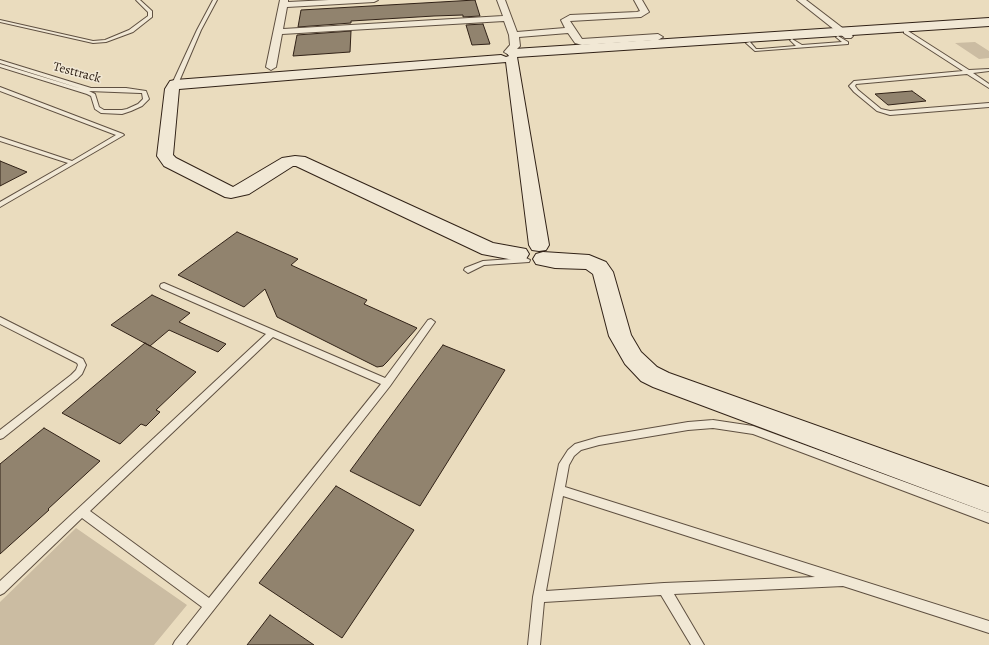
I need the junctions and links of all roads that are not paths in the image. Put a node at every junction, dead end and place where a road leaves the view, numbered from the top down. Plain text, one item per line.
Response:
1 (138, 0) edge
2 (215, 0) edge
3 (374, 0) edge
4 (500, 0) edge
5 (638, 0) edge
6 (793, 0) edge
7 (801, 0) edge
8 (283, 3) edge
9 (508, 18) junction
10 (643, 20) junction
11 (0, 21) edge
12 (989, 22) edge
13 (989, 26) edge
14 (571, 30) junction
15 (278, 32) junction
16 (906, 32) junction
17 (840, 34) junction
18 (514, 35) junction
19 (663, 43) junction
20 (508, 56) junction
21 (0, 61) edge
22 (0, 65) edge
23 (989, 70) edge
24 (270, 72) junction
25 (966, 72) junction
26 (175, 84) junction
27 (989, 86) edge
28 (0, 89) edge
29 (989, 105) edge
30 (0, 139) edge
31 (73, 162) junction
32 (0, 204) edge
33 (530, 253) junction
34 (468, 270) dead end
35 (164, 286) dead end
36 (0, 320) edge
37 (431, 322) dead end
38 (272, 333) junction
39 (387, 383) junction
40 (0, 435) edge
41 (560, 490) junction
42 (989, 500) edge
43 (82, 512) junction
44 (989, 518) edge
45 (847, 581) junction
46 (0, 589) edge
47 (664, 589) junction
48 (539, 596) junction
49 (210, 606) junction
50 (989, 627) edge
51 (179, 645) edge
52 (534, 645) edge
53 (698, 645) edge

1 - 11 lane
2 - 26 lane
3 - 8 street
4 - 9 street
5 - 10 street
6 - 17 street
7 - 17 street
8 - 15 street
9 - 15 street
9 - 18 street
10 - 14 street
10 - 19 street
12 - 17 street
13 - 16 street
14 - 18 street
14 - 19 street
15 - 24 street
16 - 17 street
16 - 25 lane
17 - 19 street
17 - 19 street
18 - 20 street
19 - 20 street
20 - 24 street
20 - 33 street
21 - 22 lane, Testtrack
23 - 25 lane
24 - 26 street
25 - 27 lane
25 - 29 lane
26 - 33 street
28 - 31 lane
30 - 31 lane
31 - 32 lane
33 - 34 lane
33 - 42 street
35 - 38 lane
36 - 40 lane
37 - 39 lane
38 - 39 lane
38 - 43 lane
39 - 49 lane
41 - 44 lane
41 - 45 lane
41 - 48 lane
43 - 46 lane
43 - 49 lane
45 - 47 lane
45 - 50 lane
47 - 48 lane
47 - 53 lane
48 - 52 lane
49 - 51 lane

